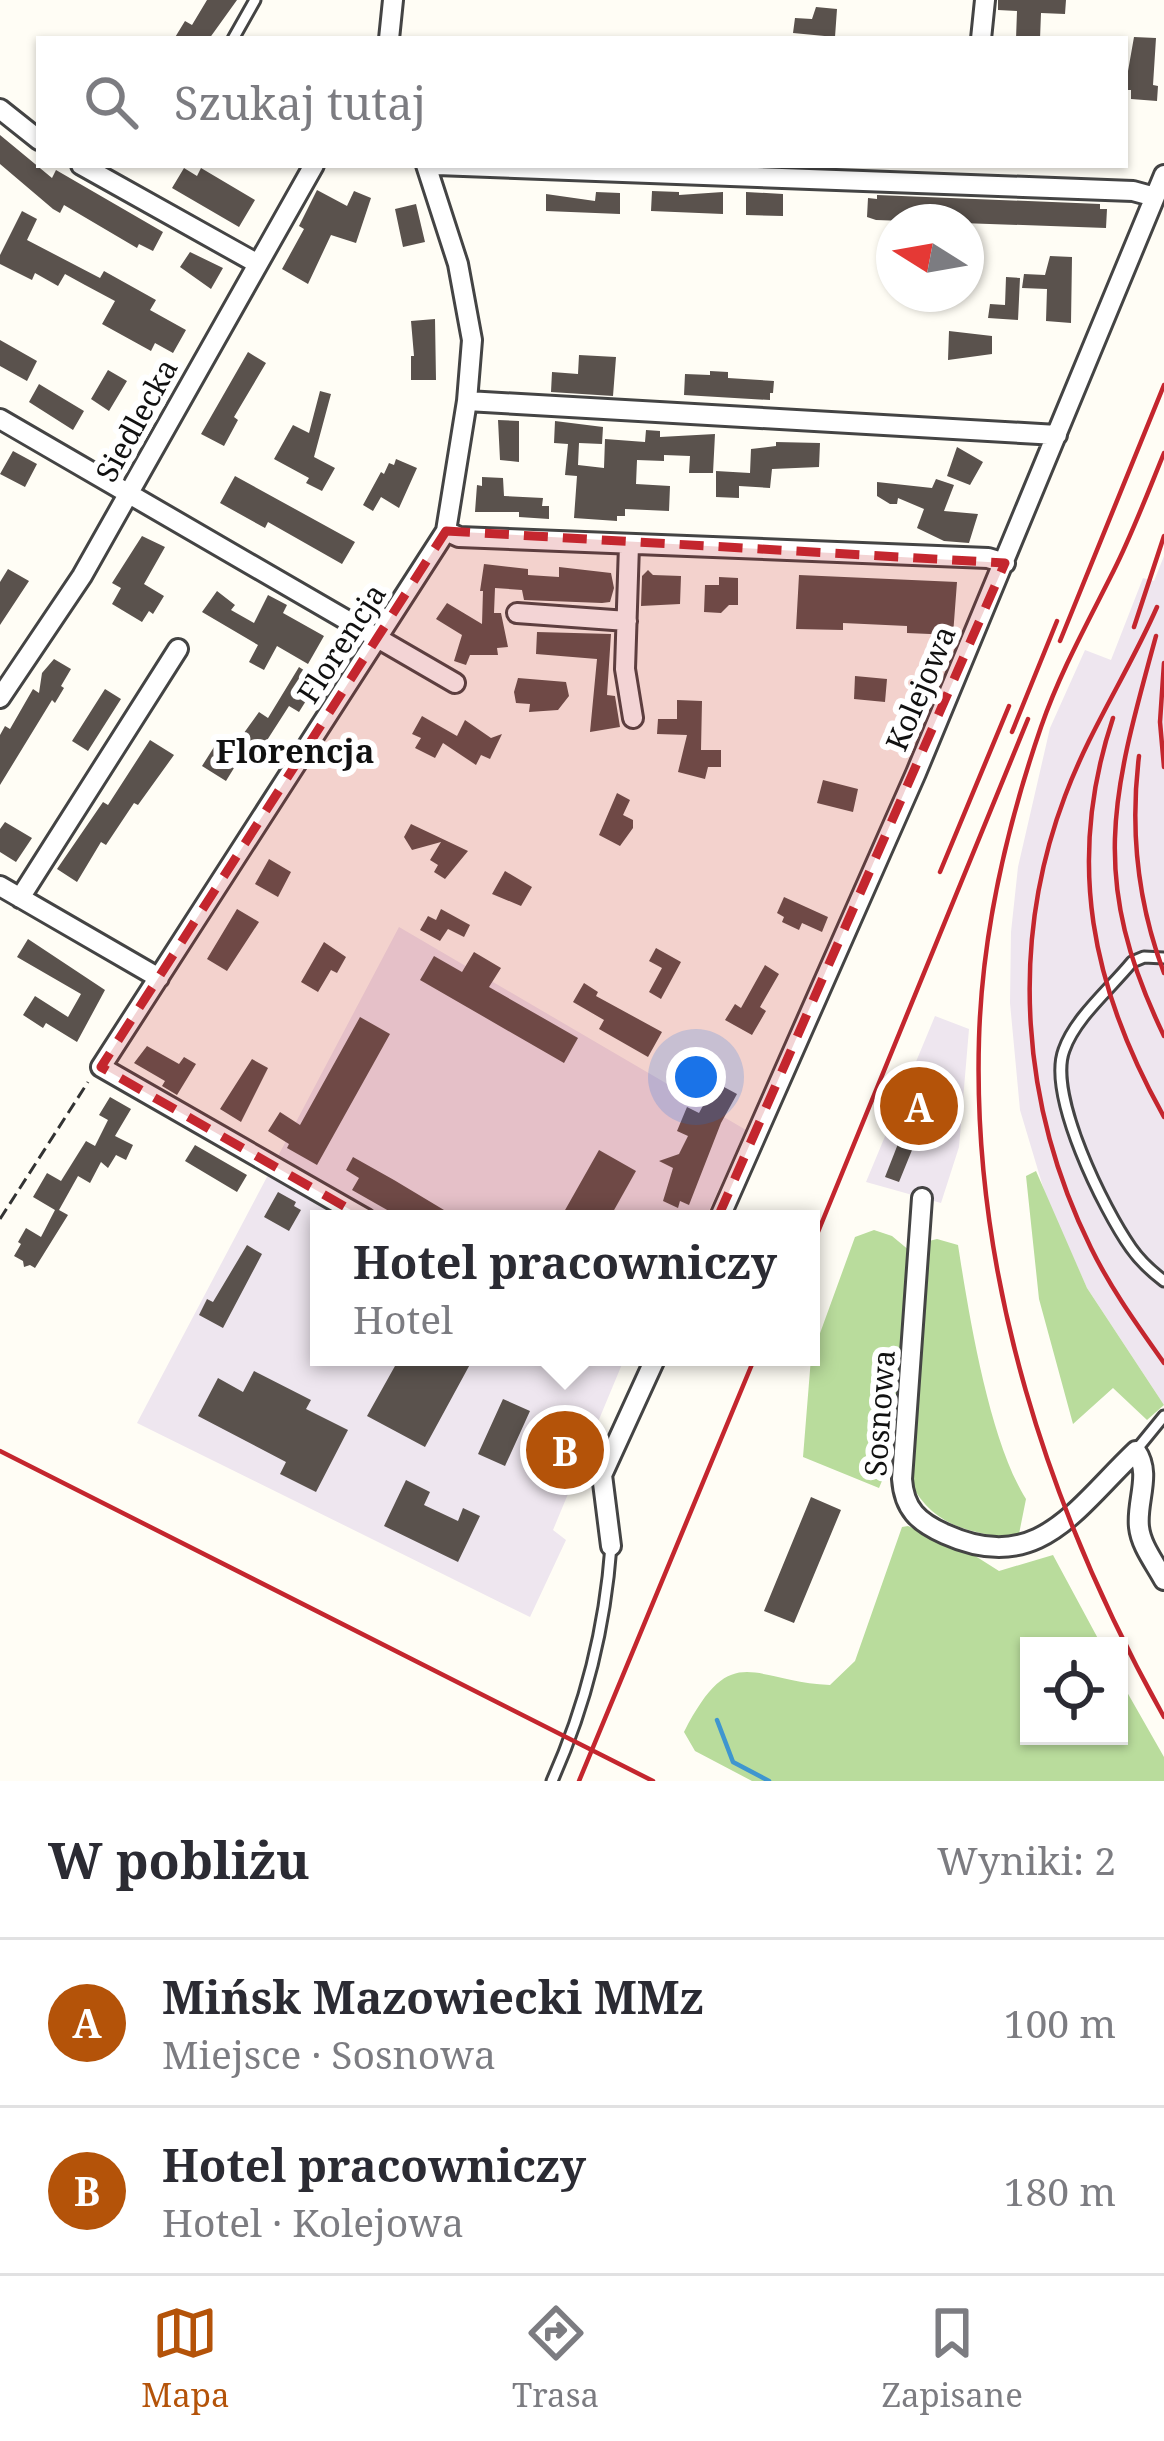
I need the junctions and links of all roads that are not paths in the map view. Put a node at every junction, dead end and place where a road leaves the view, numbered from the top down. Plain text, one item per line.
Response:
1 (255, 0) edge
2 (393, 0) edge
3 (985, 0) edge
4 (234, 36) edge
5 (389, 36) edge
6 (982, 36) edge
7 (0, 109) edge
8 (36, 138) edge
9 (86, 168) edge
10 (312, 168) edge
11 (427, 168) edge
12 (509, 168) edge
13 (950, 175) edge
14 (1164, 175) edge
15 (1155, 196) junction
16 (258, 264) junction
17 (467, 400) junction
18 (0, 419) edge
19 (1058, 435) junction
20 (129, 494) junction
21 (446, 531) junction
22 (629, 545) junction
23 (1005, 562) junction
24 (517, 614) dead end
25 (627, 621) junction
26 (382, 637) junction
27 (178, 649) dead end
28 (454, 683) dead end
29 (0, 698) edge
30 (633, 718) dead end
31 (0, 886) edge
32 (20, 898) junction
33 (1164, 958) edge
34 (159, 978) junction
35 (922, 1198) dead end
36 (350, 1210) edge
37 (723, 1210) edge
38 (1164, 1280) edge
39 (652, 1366) edge
40 (1164, 1416) edge
41 (1136, 1451) junction
42 (611, 1546) joint
43 (1164, 1580) edge
44 (552, 1781) edge

1 - 4 lane
2 - 5 street
3 - 6 street
7 - 8 street
9 - 16 street
10 - 16 street, Siedlecka
11 - 17 street, Florencja
12 - 13 street
13 - 15 street
14 - 15 street, Kolejowa
15 - 19 street, Kolejowa
16 - 20 street, Siedlecka
17 - 19 street
17 - 21 street, Florencja
18 - 20 street
19 - 23 street, Kolejowa
20 - 26 street
20 - 29 street, Siedlecka
21 - 22 street
21 - 26 street, Florencja
22 - 23 street
22 - 25 street
23 - 37 street, Kolejowa
24 - 25 street
25 - 30 street
26 - 28 street
26 - 34 street, Florencja
27 - 32 street
31 - 32 street
32 - 34 street
33 - 38 lane
34 - 36 street, Florencja
35 - 41 street, Sosnowa
39 - 42 street
40 - 41 lane
41 - 43 street
42 - 44 lane

